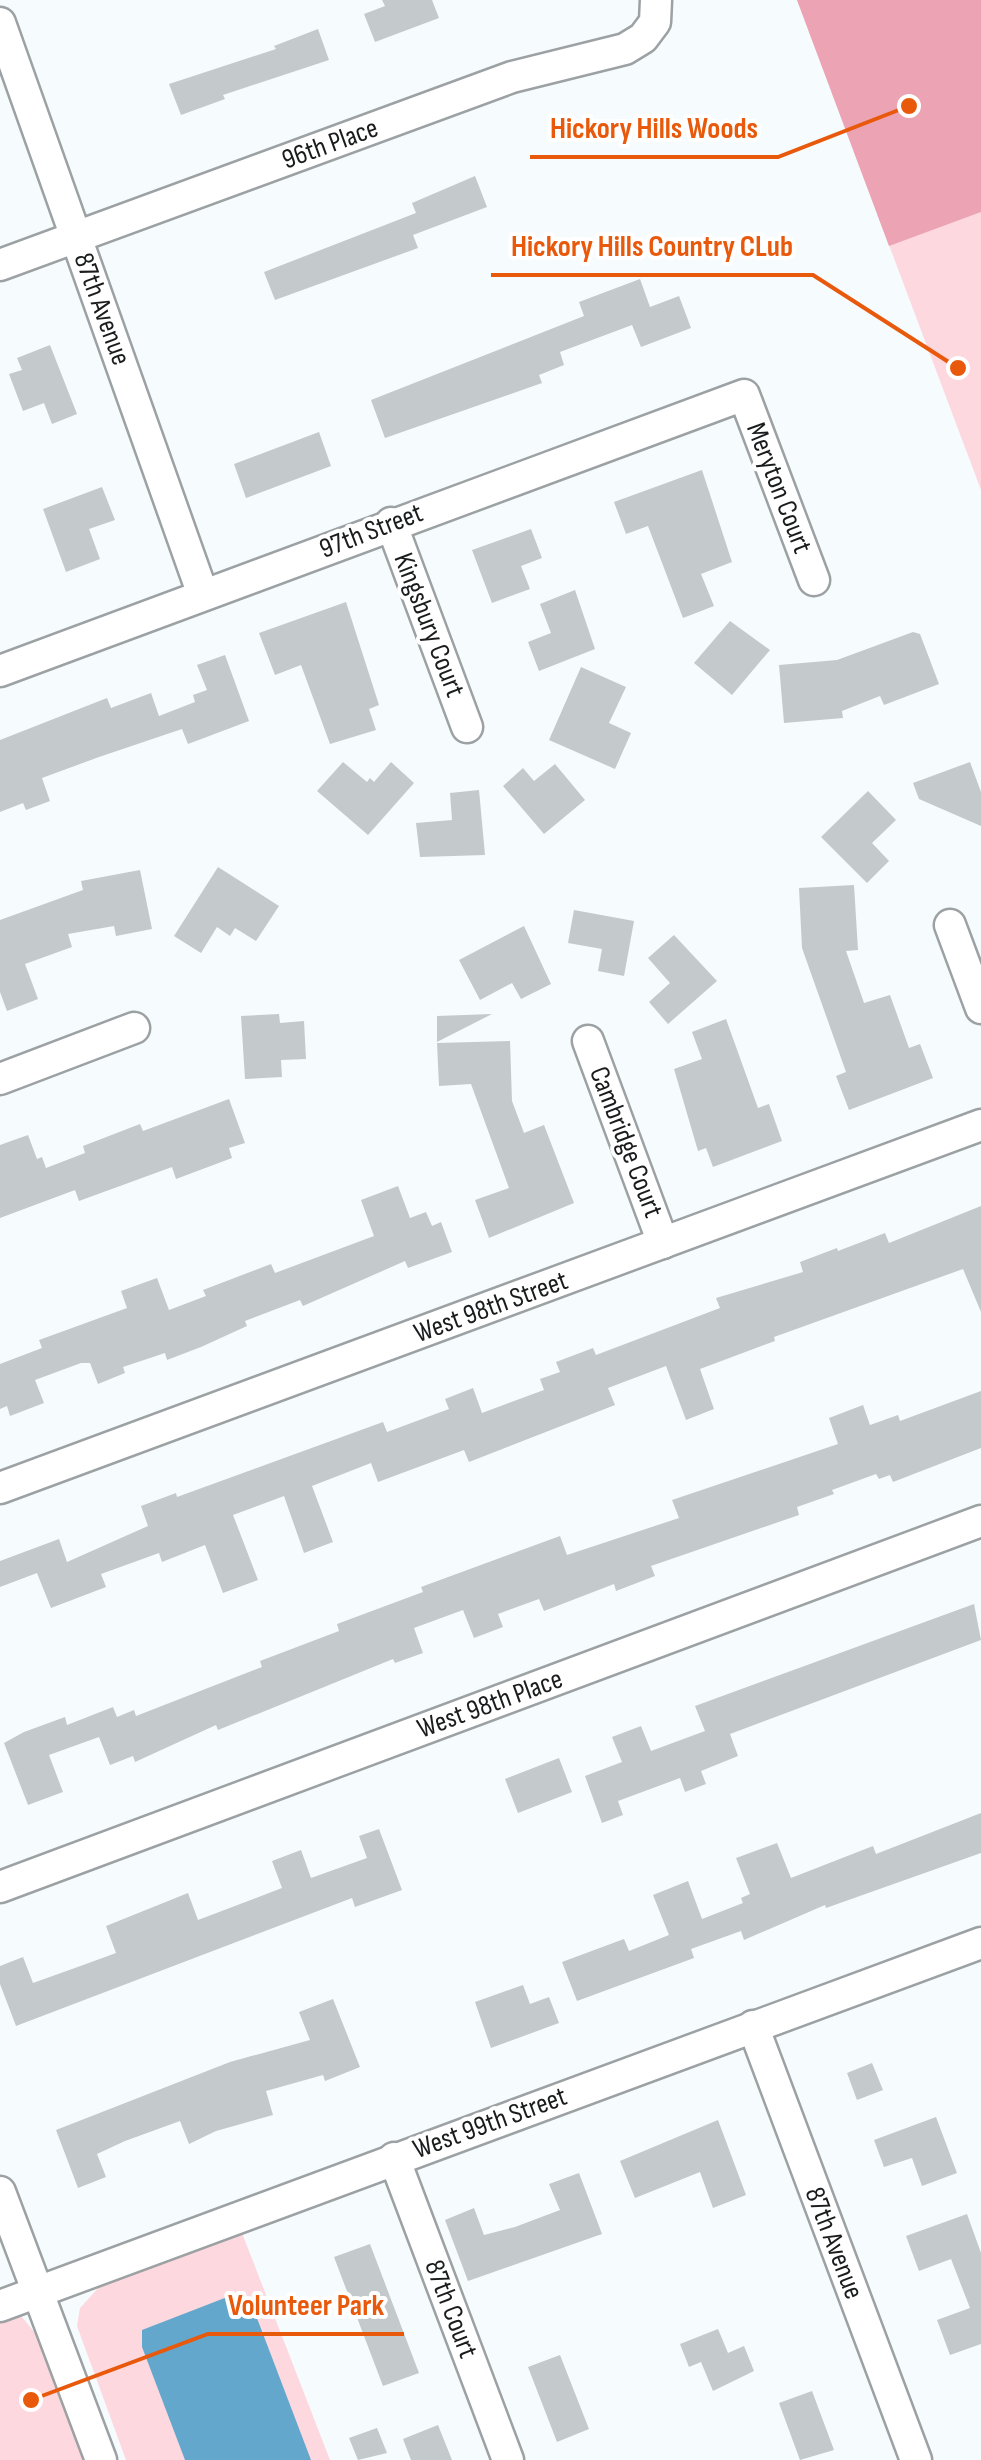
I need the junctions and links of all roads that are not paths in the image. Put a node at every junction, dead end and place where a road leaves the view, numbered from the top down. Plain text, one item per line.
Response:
1 (656, 11) edge
2 (0, 22) edge
3 (76, 237) junction
4 (0, 265) edge
5 (744, 395) joint
6 (391, 524) junction
7 (814, 580) dead end
8 (203, 595) junction
9 (0, 671) edge
10 (468, 727) dead end
11 (950, 925) dead end
12 (981, 1008) edge
13 (134, 1028) dead end
14 (588, 1040) dead end
15 (0, 1078) edge
16 (981, 1125) edge
17 (664, 1243) junction
18 (0, 1488) edge
19 (981, 1522) edge
20 (0, 1886) edge
21 (981, 1943) edge
22 (753, 2026) junction
23 (394, 2158) junction
24 (0, 2192) edge
25 (38, 2292) junction
26 (0, 2306) edge
27 (101, 2460) edge
28 (508, 2460) edge
29 (916, 2460) edge

1 - 3 street, 96th Place
2 - 3 street, 87th Avenue
3 - 4 street, 96th Place
3 - 8 street, 87th Avenue
5 - 6 street, 97th Street
5 - 7 street, Meryton Court
6 - 8 street, 97th Street
6 - 10 street, Kingsbury Court
8 - 9 street, 97th Street
11 - 12 street
13 - 15 street
14 - 17 street, Cambridge Court
16 - 17 street, West 98th Street
17 - 18 street, West 98th Street
19 - 20 street, West 98th Place
21 - 22 street, West 99th Street
22 - 23 street, West 99th Street
22 - 29 street, 87th Avenue
23 - 25 street, West 99th Street
23 - 28 street, 87th Court
24 - 25 street
25 - 26 street, West 99th Street
25 - 27 street

